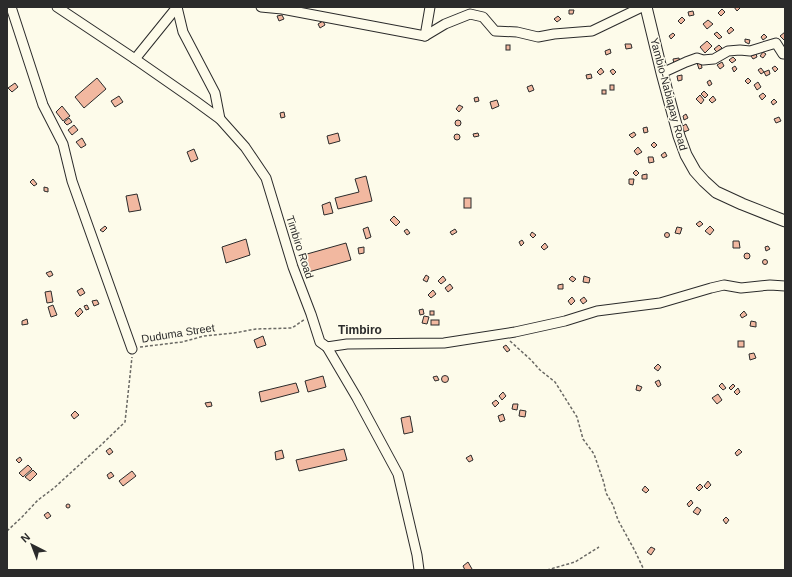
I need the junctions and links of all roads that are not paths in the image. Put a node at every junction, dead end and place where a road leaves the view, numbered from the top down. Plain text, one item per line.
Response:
1 (11, 7) edge
2 (57, 7) edge
3 (177, 7) edge
4 (261, 7) edge
5 (430, 7) edge
6 (642, 7) edge
7 (646, 7) edge
8 (425, 36) junction
9 (785, 54) edge
10 (135, 59) junction
11 (662, 73) junction
12 (220, 119) junction
13 (785, 221) edge
14 (785, 286) edge
15 (327, 347) junction
16 (132, 349) road end
17 (418, 570) edge

1 - 16 street
2 - 10 street, Timbiro Road
3 - 10 street
3 - 12 street
4 - 8 street
5 - 8 street
6 - 8 street
7 - 11 main road, Yambio-Nabiapay Road
9 - 11 street
10 - 12 street, Timbiro Road
11 - 13 main road, Yambio-Nabiapay Road
12 - 15 street, Timbiro Road
14 - 15 street
15 - 17 street, Timbiro Road

